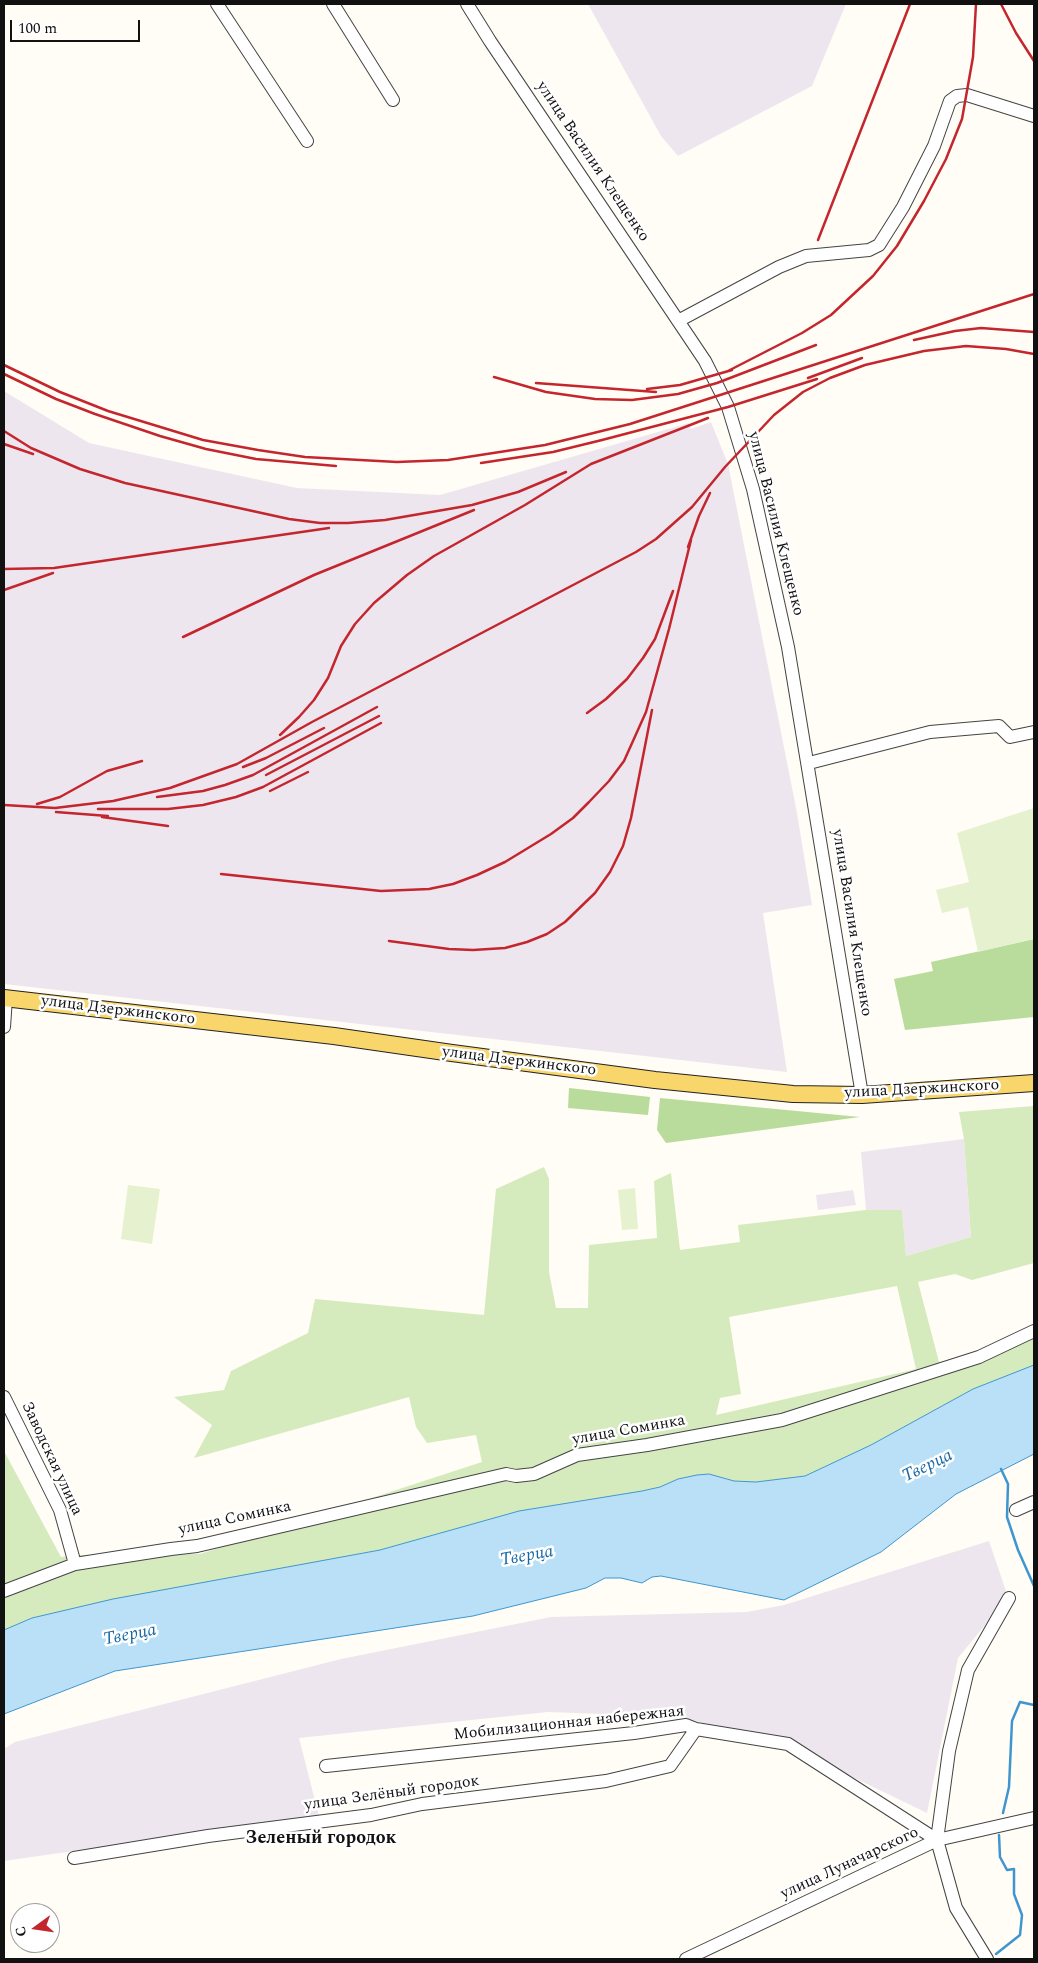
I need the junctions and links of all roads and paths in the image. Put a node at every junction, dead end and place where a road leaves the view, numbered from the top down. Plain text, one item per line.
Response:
1 (217, 4) edge
2 (333, 4) edge
3 (467, 4) edge
4 (393, 100) dead end
5 (1034, 116) edge
6 (307, 141) dead end
7 (678, 320) junction
8 (1034, 732) edge
9 (808, 762) junction
10 (5, 998) edge
11 (4, 1027) edge
12 (1034, 1083) edge
13 (862, 1095) junction
14 (1034, 1331) edge
15 (4, 1397) edge
16 (1034, 1502) edge
17 (1016, 1510) dead end
18 (75, 1564) junction
19 (4, 1591) edge
20 (1009, 1598) dead end
21 (696, 1729) junction
22 (326, 1766) dead end
23 (1034, 1818) edge
24 (937, 1840) junction
25 (74, 1858) dead end
26 (686, 1959) edge
27 (986, 1959) edge

1 - 6 street
2 - 4 street
3 - 7 street, улица Василия Клещенко
5 - 7 street
7 - 9 street, улица Василия Клещенко
8 - 9 street
9 - 13 street, улица Василия Клещенко
10 - 11 street
10 - 13 main road, улица Дзержинского
12 - 13 main road, улица Дзержинского
14 - 18 street, улица Соминка
15 - 18 street, Заводская улица
16 - 17 street
18 - 19 street, улица Соминка
20 - 24 street
21 - 22 street, Мобилизационная набережная
21 - 24 street, Мобилизационная набережная
21 - 25 street, улица Зелёный городок
23 - 24 street, улица Луначарского
24 - 26 street, улица Луначарского
24 - 27 street

